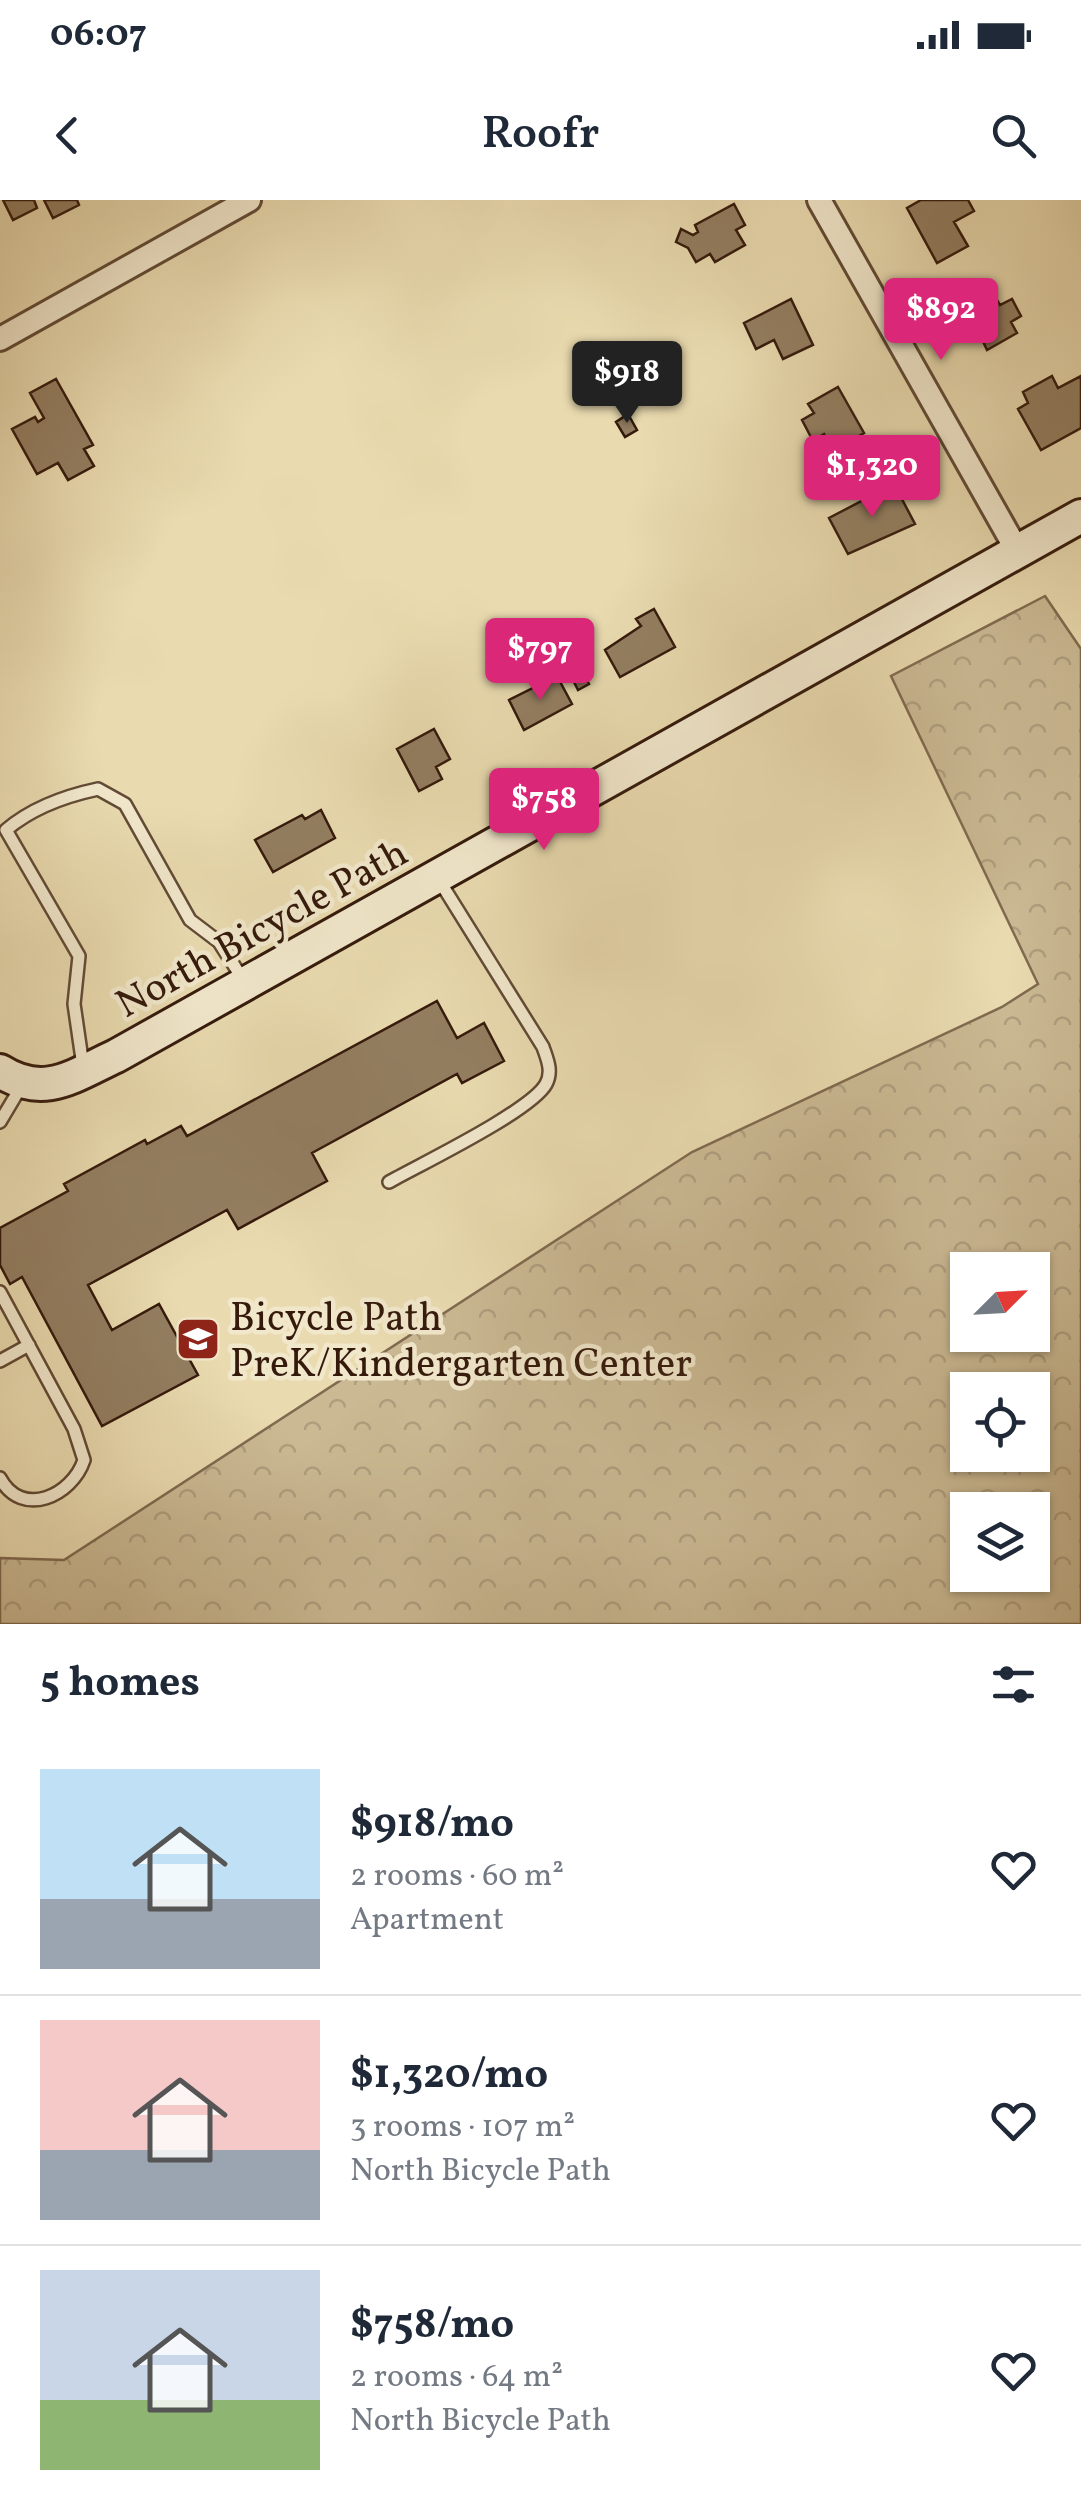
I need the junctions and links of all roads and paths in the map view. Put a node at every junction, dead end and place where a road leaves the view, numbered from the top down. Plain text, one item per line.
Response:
1 (248, 200) edge
2 (818, 200) edge
3 (0, 339) edge
4 (1081, 516) edge
5 (1018, 552) junction
6 (437, 877) junction
7 (246, 984) junction
8 (84, 1071) junction
9 (11, 1078) edge
10 (0, 1122) edge
11 (389, 1182) dead end
12 (0, 1292) edge
13 (29, 1345) junction
14 (0, 1361) edge
15 (0, 1478) edge

1 - 3 street
2 - 5 street
4 - 5 street, North Bicycle Path
5 - 6 street, North Bicycle Path
6 - 7 street, North Bicycle Path
6 - 11 lane
7 - 8 street, North Bicycle Path
7 - 8 lane
8 - 9 street, North Bicycle Path
9 - 10 lane
12 - 13 lane
13 - 14 lane
13 - 15 lane

